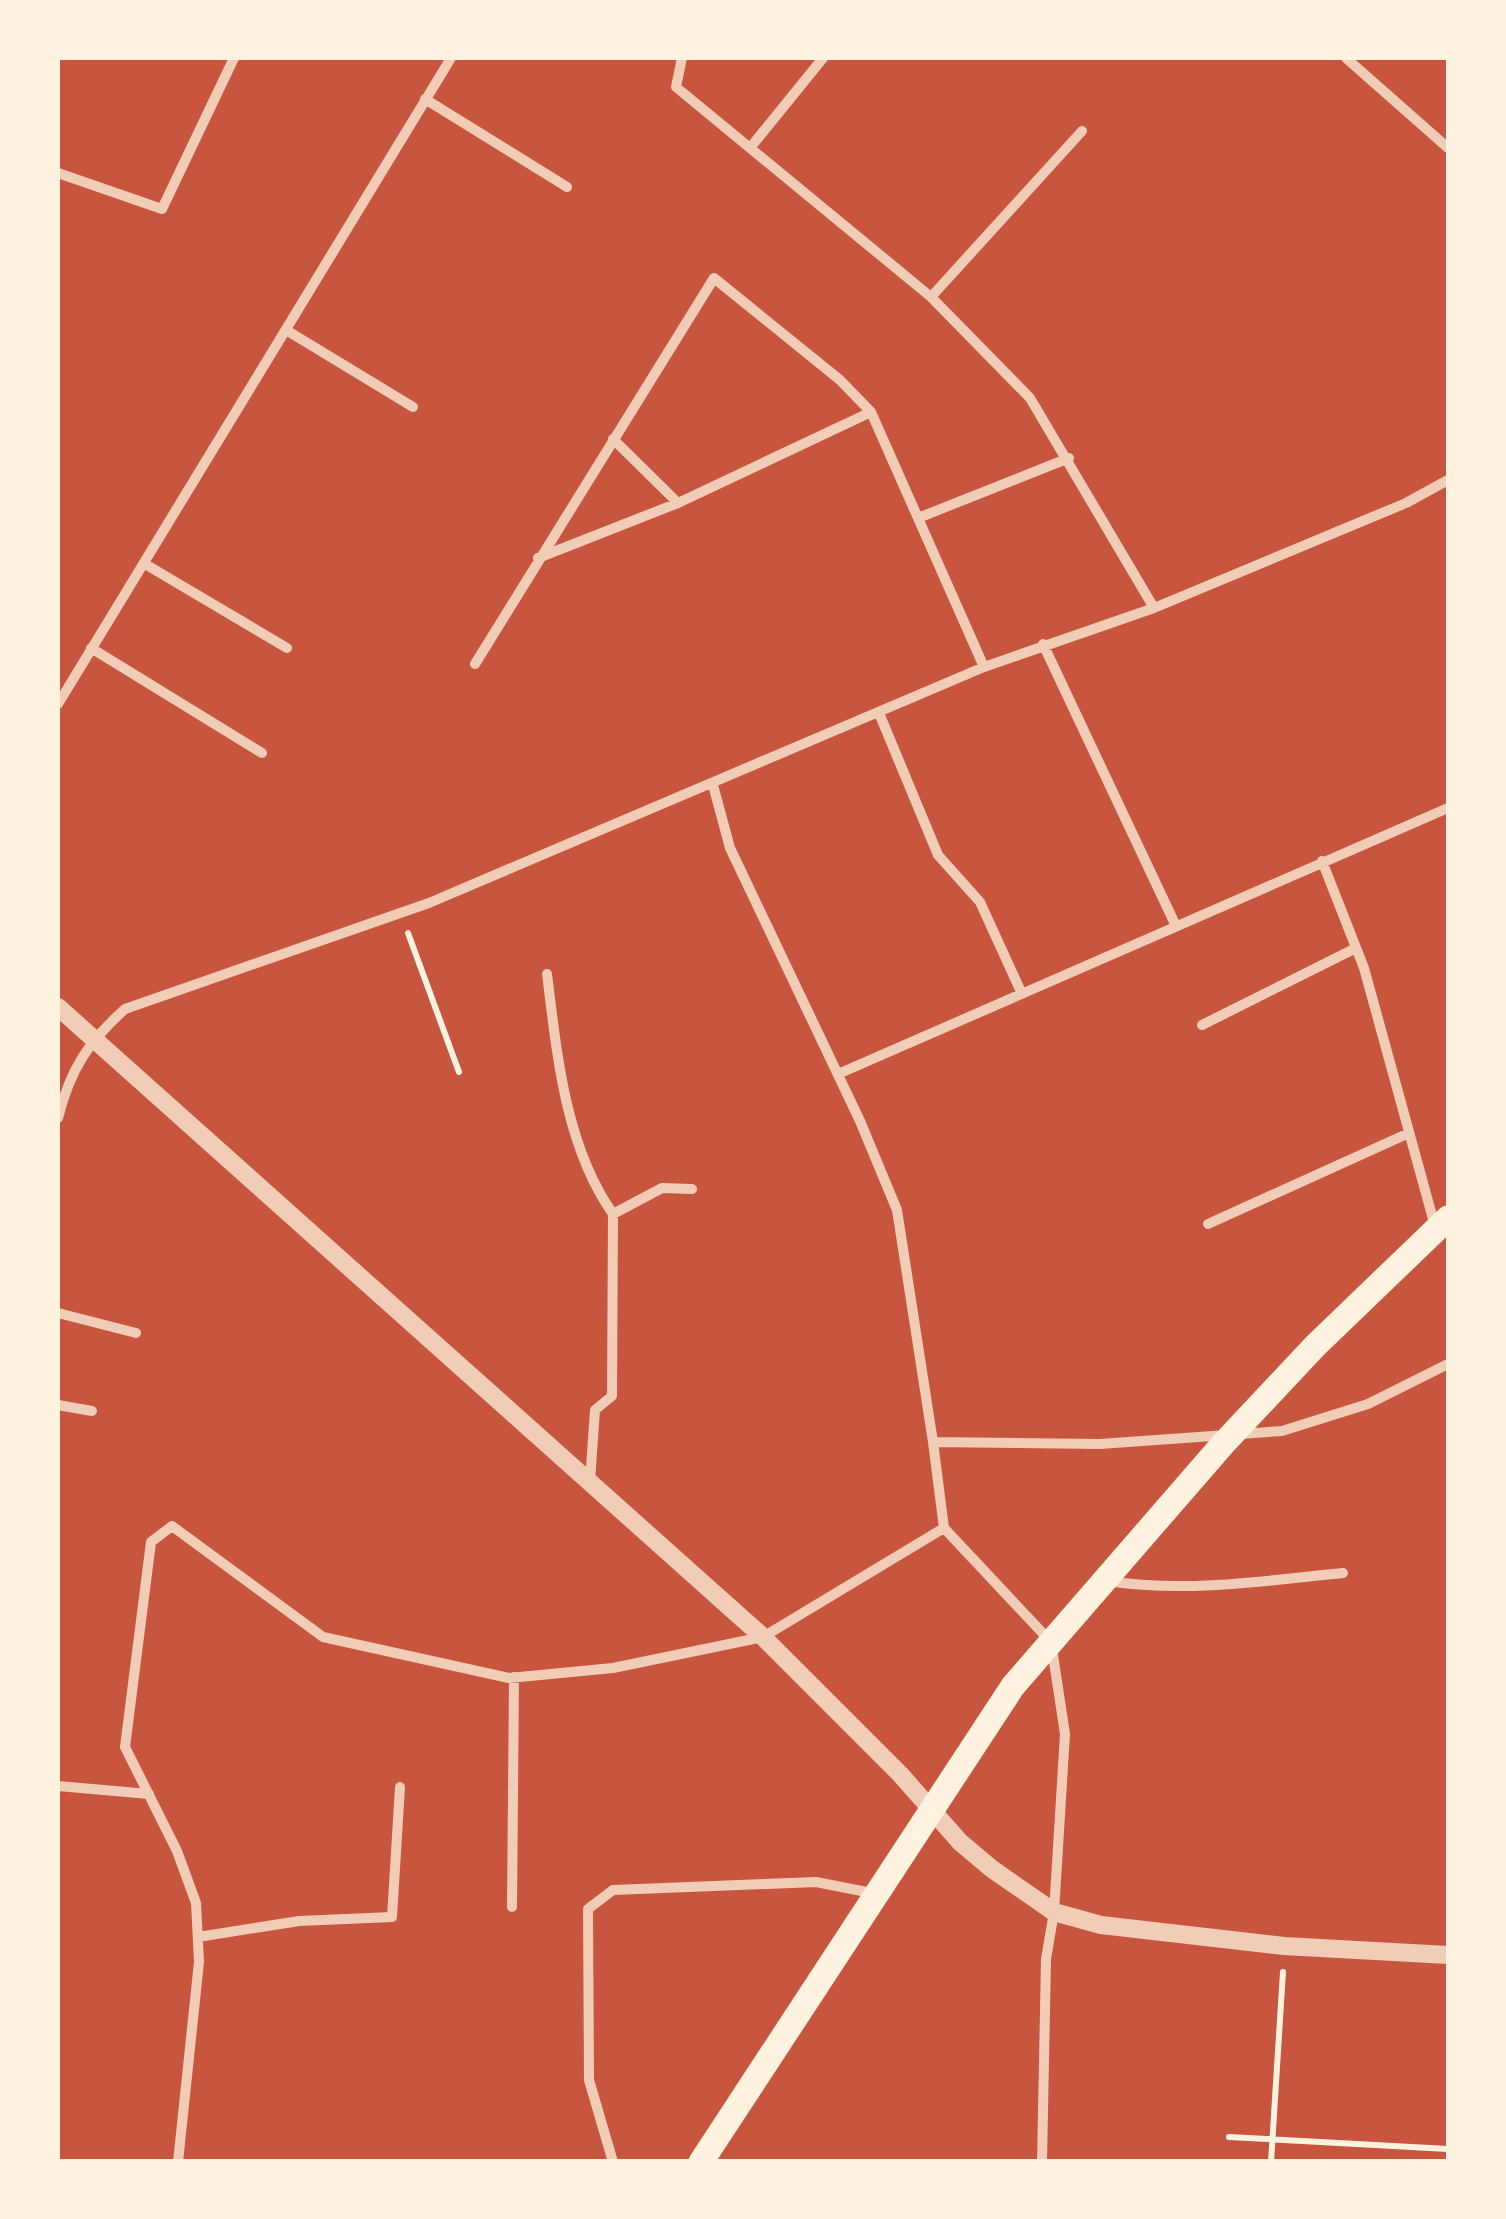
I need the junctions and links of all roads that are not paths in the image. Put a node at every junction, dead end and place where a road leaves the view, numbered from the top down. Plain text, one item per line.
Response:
1 (234, 58) edge
2 (451, 58) edge
3 (682, 58) edge
4 (823, 58) edge
5 (1346, 58) edge
6 (425, 99) junction
7 (1082, 131) dead end
8 (750, 148) junction
9 (1448, 148) edge
10 (58, 173) edge
11 (567, 187) dead end
12 (931, 297) junction
13 (286, 330) junction
14 (413, 407) dead end
15 (871, 412) junction
16 (613, 438) junction
17 (1069, 458) junction
18 (1448, 480) edge
19 (678, 503) junction
20 (918, 518) junction
21 (538, 558) junction
22 (145, 564) junction
23 (1154, 608) junction
24 (1043, 644) junction
25 (92, 648) junction
26 (286, 648) dead end
27 (475, 664) dead end
28 (984, 667) junction
29 (58, 704) edge
30 (879, 713) junction
31 (262, 753) dead end
32 (714, 785) junction
33 (1448, 808) edge
34 (1322, 861) junction
35 (1176, 926) junction
36 (1356, 948) junction
37 (546, 974) dead end
38 (1022, 994) junction
39 (58, 1007) edge
40 (1202, 1025) dead end
41 (92, 1038) junction
42 (838, 1074) junction
43 (58, 1118) edge
44 (1409, 1133) junction
45 (692, 1189) dead end
46 (613, 1214) junction
47 (1208, 1224) dead end
48 (1442, 1225) edge
49 (58, 1313) edge
50 (136, 1333) dead end
51 (1448, 1364) edge
52 (58, 1404) edge
53 (92, 1412) dead end
54 (1234, 1433) junction
55 (933, 1442) junction
56 (590, 1482) junction
57 (944, 1528) junction
58 (1343, 1572) dead end
59 (1106, 1580) junction
60 (763, 1638) junction
61 (1051, 1642) junction
62 (514, 1677) junction
63 (58, 1786) edge
64 (400, 1787) dead end
65 (149, 1794) junction
66 (932, 1811) junction
67 (878, 1894) junction
68 (512, 1906) dead end
69 (1054, 1912) junction
70 (198, 1938) junction
71 (1448, 1955) edge
72 (178, 2162) edge
73 (613, 2162) edge
74 (701, 2162) edge
75 (1042, 2162) edge

1 - 10 street
2 - 6 street
3 - 8 street
4 - 8 street
5 - 9 street
6 - 11 street
6 - 13 street
7 - 12 street
8 - 12 street
12 - 17 street
13 - 14 street
13 - 22 street
15 - 16 street
15 - 19 street
15 - 20 street
16 - 19 street
16 - 21 street
17 - 20 street
17 - 23 street
18 - 23 street
19 - 21 street
20 - 28 street
21 - 27 street
22 - 25 street
22 - 26 street
23 - 24 street
24 - 28 street
24 - 35 street
25 - 29 street
25 - 31 street
28 - 30 street
30 - 32 street
30 - 38 street
32 - 41 street
32 - 42 street
33 - 34 street
34 - 35 street
34 - 36 street
35 - 38 street
36 - 40 street
36 - 44 street
37 - 46 street
38 - 42 street
39 - 41 street
41 - 43 street
41 - 56 street
42 - 55 street
44 - 47 street
44 - 48 street
45 - 46 street
46 - 56 street
48 - 54 main road
49 - 50 street
51 - 54 street
52 - 53 street
54 - 55 street
54 - 59 main road
55 - 57 street
56 - 60 street
57 - 60 street
57 - 61 street
58 - 59 street
59 - 61 main road
60 - 62 street
60 - 66 street
61 - 66 main road
61 - 69 street
62 - 65 street
62 - 68 street
63 - 65 street
64 - 70 street
65 - 70 street
66 - 67 main road
66 - 69 street
67 - 73 street
67 - 74 main road
69 - 71 street
69 - 75 street
70 - 72 street

